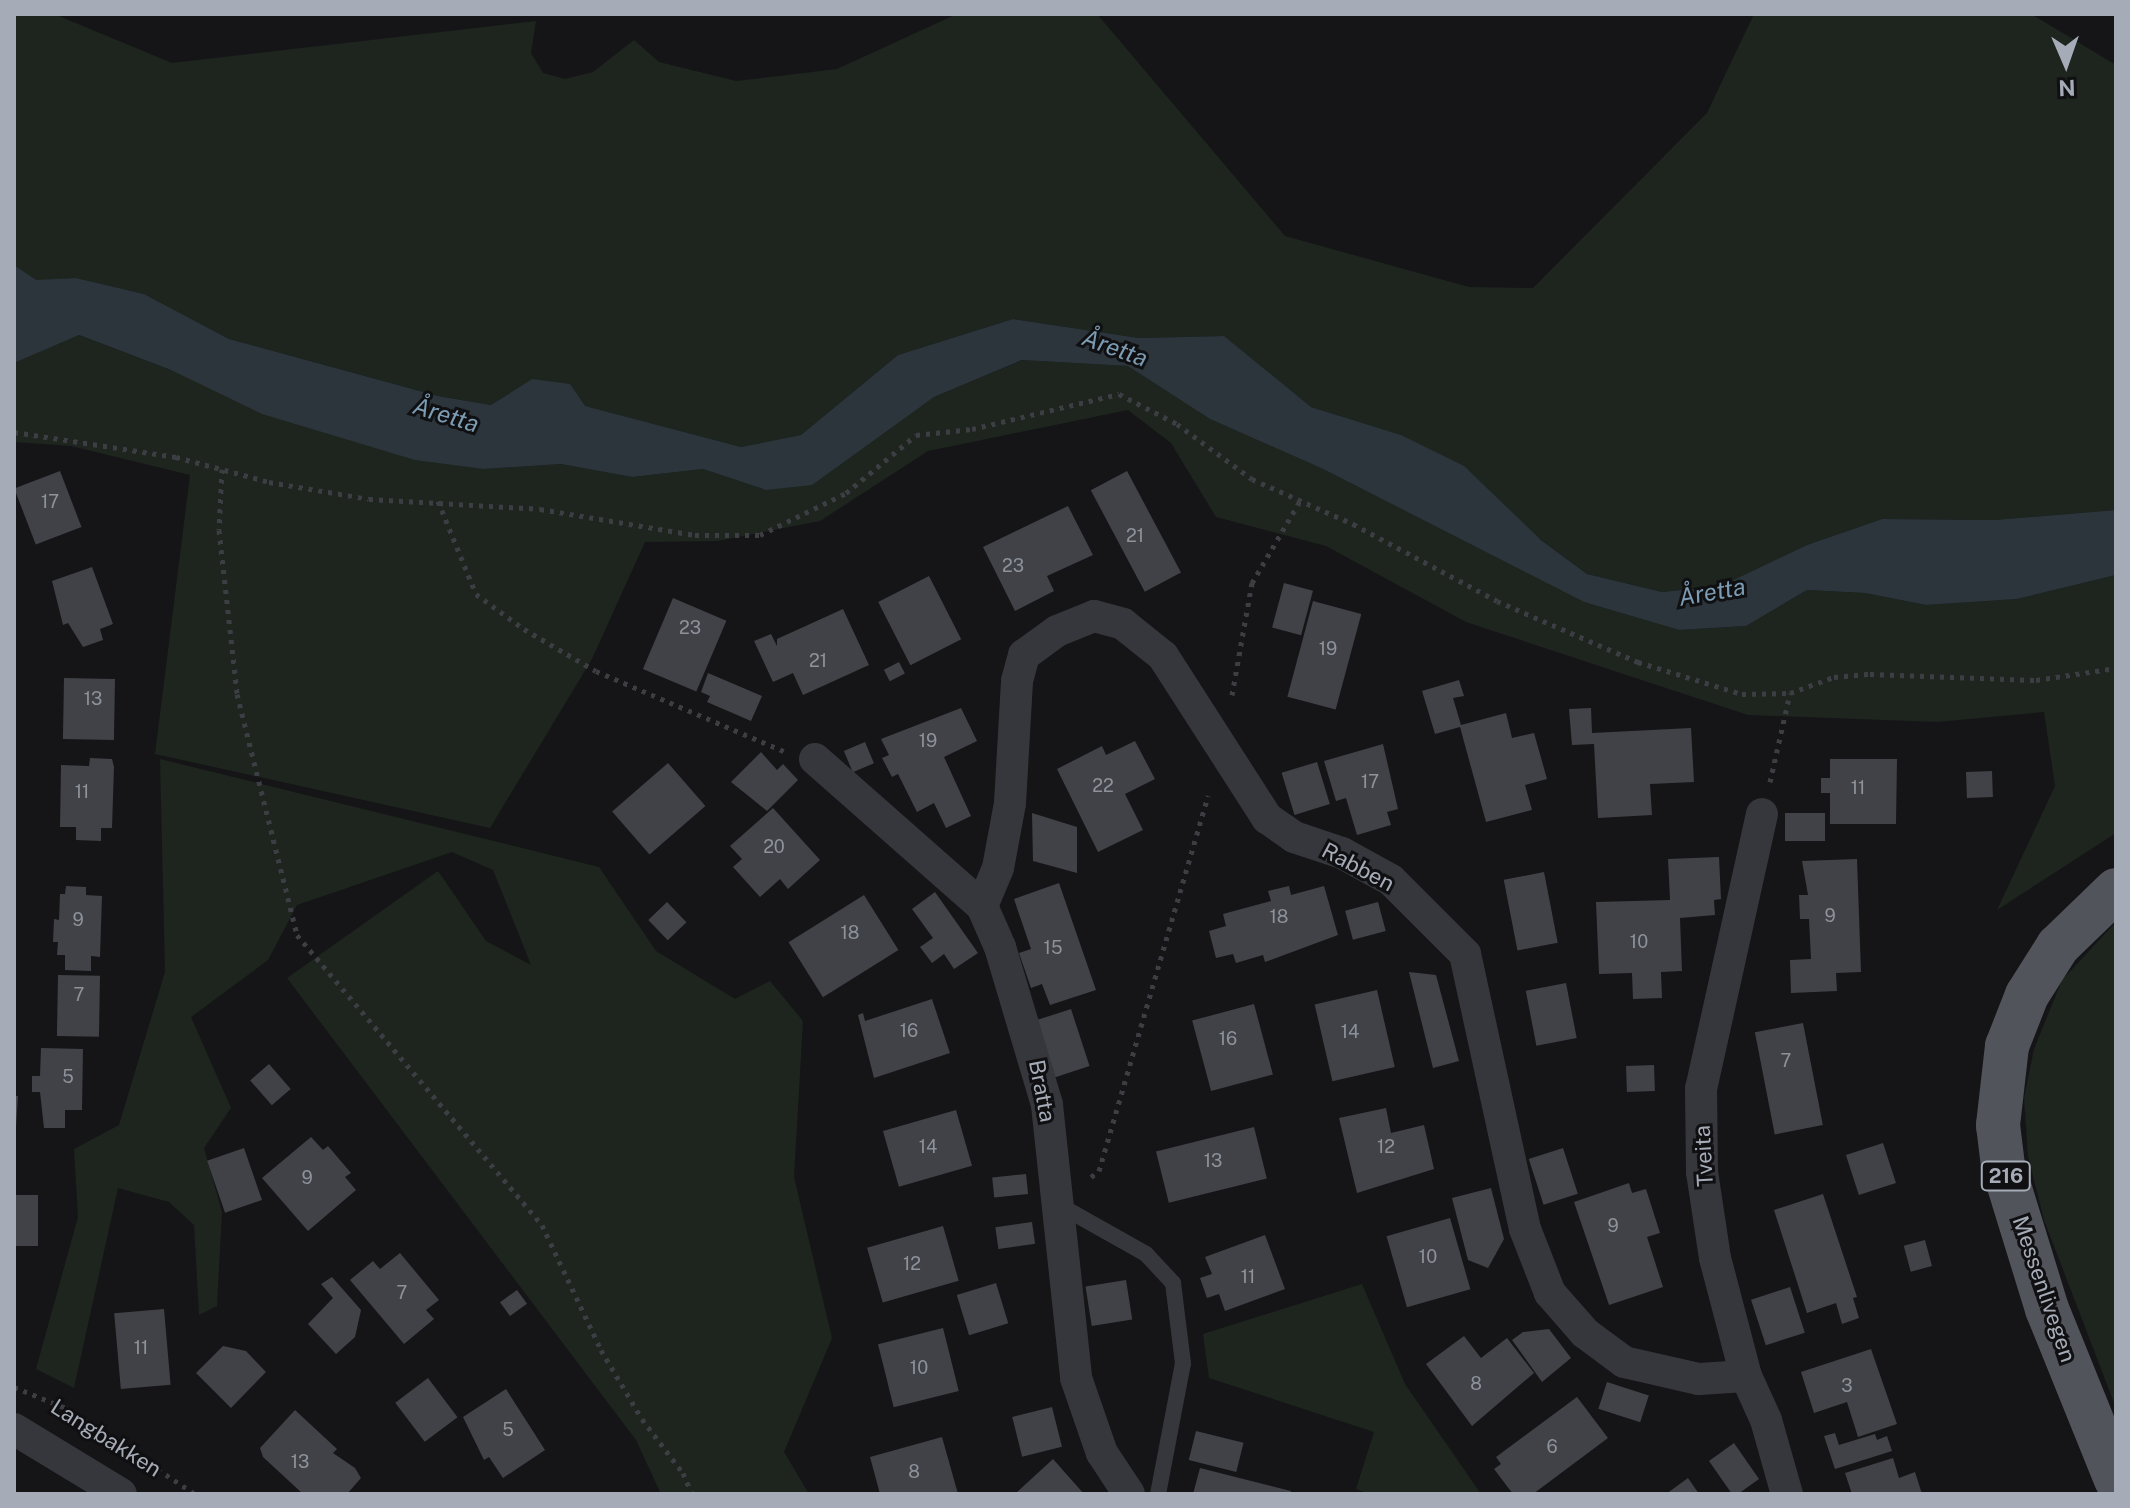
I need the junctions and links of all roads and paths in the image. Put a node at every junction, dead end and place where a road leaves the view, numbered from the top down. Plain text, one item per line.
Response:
1 (14, 432) edge
2 (222, 469) junction
3 (1301, 499) junction
4 (438, 501) junction
5 (2116, 668) edge
6 (1790, 693) junction
7 (1222, 747) junction
8 (807, 759) joint
9 (1762, 814) joint
10 (2116, 890) edge
11 (982, 906) junction
12 (1059, 1205) junction
13 (1746, 1376) junction
14 (14, 1387) edge
15 (14, 1429) edge
16 (2116, 1480) edge
17 (121, 1494) edge
18 (195, 1494) edge
19 (692, 1494) edge
20 (1129, 1494) edge
21 (1158, 1494) edge
22 (1787, 1494) edge

1 - 2 path
2 - 4 path
2 - 19 path
3 - 4 path
3 - 6 path
3 - 7 path
4 - 8 path
5 - 6 path
6 - 9 path
7 - 11 street, Rabben
7 - 12 path
7 - 13 street, Rabben
8 - 11 street, Bratta
9 - 13 street, Tveita
10 - 16 main road, Messenlivegen / 216
11 - 12 street, Bratta
12 - 20 street, Bratta
12 - 21 lane
13 - 22 street, Tveita
14 - 18 path, Langbakken
15 - 17 street, Langbakken

